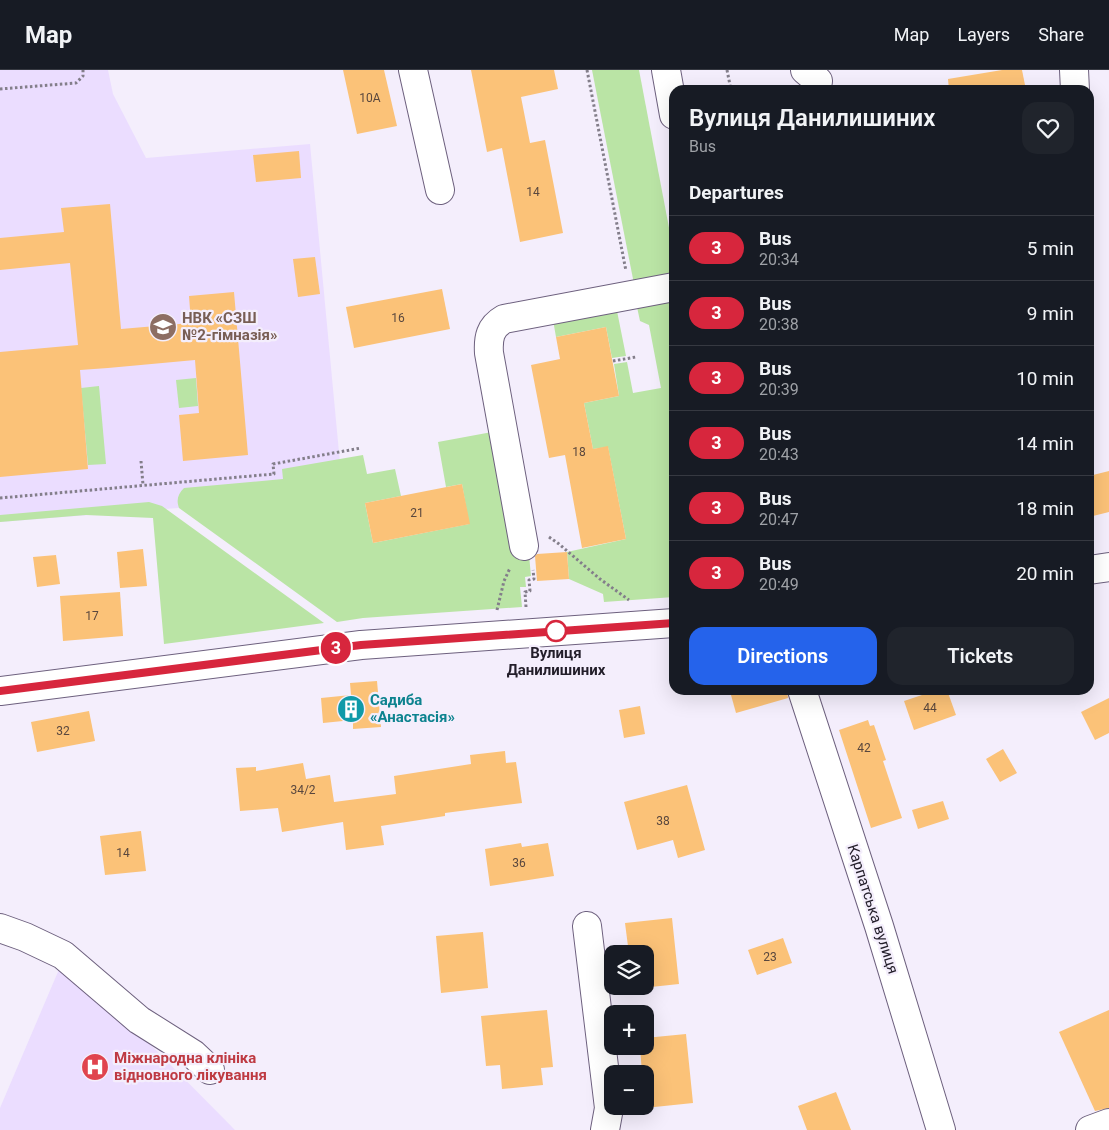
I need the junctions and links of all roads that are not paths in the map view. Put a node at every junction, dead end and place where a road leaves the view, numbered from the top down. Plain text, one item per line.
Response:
1 (413, 70) edge
2 (666, 70) edge
3 (1074, 70) edge
4 (1074, 85) edge
5 (669, 87) edge
6 (440, 190) dead end
7 (669, 288) edge
8 (528, 554) road end
9 (1109, 566) edge
10 (1094, 569) edge
11 (669, 623) edge
12 (0, 691) edge
13 (804, 695) edge
14 (586, 926) dead end
15 (0, 928) edge
16 (210, 1070) dead end
17 (1109, 1122) edge
18 (605, 1130) edge
19 (940, 1130) edge
20 (1090, 1130) edge

1 - 6 street
2 - 5 street
3 - 4 street
7 - 8 street
9 - 10 street
11 - 12 street
13 - 19 street, Карпатська вулиця
14 - 18 street
15 - 16 street
17 - 20 street

